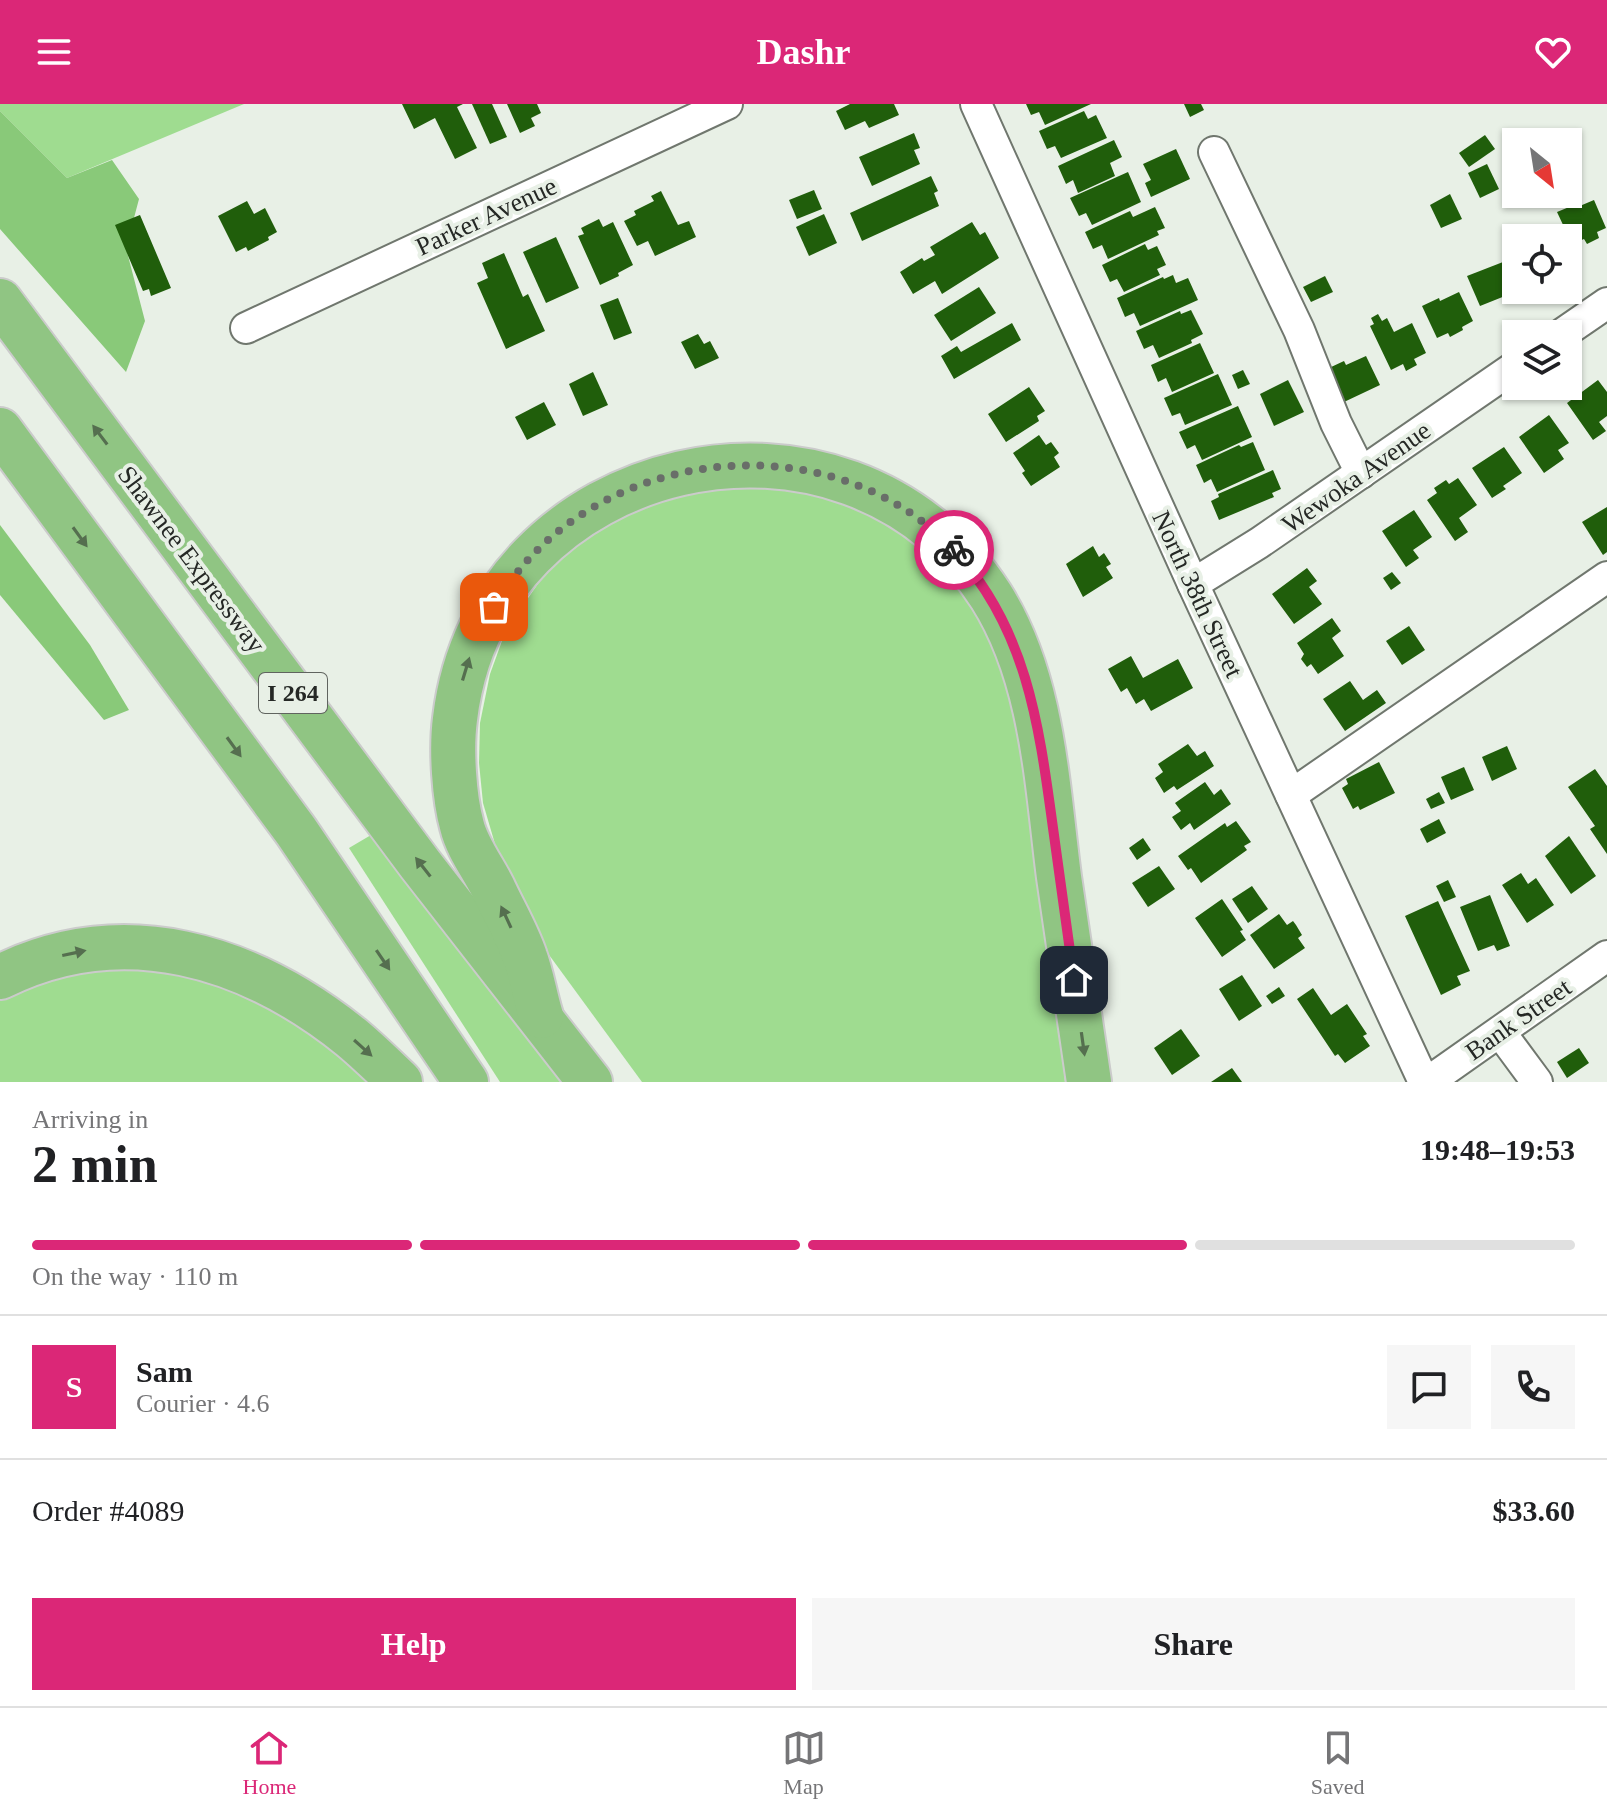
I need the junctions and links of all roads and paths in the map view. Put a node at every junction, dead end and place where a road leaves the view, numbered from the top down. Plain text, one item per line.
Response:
1 (727, 104) edge
2 (976, 104) edge
3 (1214, 152) dead end
4 (0, 301) edge
5 (1607, 303) edge
6 (1582, 320) edge
7 (246, 328) dead end
8 (1502, 376) edge
9 (0, 430) edge
10 (1361, 473) junction
11 (1607, 577) edge
12 (1193, 584) junction
13 (1291, 795) junction
14 (1607, 956) edge
15 (0, 977) edge
16 (541, 1016) junction
17 (1500, 1032) junction
18 (400, 1082) edge
19 (466, 1082) edge
20 (590, 1082) edge
21 (1089, 1082) edge
22 (1426, 1082) edge
23 (1537, 1082) edge

1 - 7 street, Parker Avenue
2 - 12 street, North 38th Street
3 - 10 street
16 -> 4 highway, Shawnee Expressway / I 264
5 - 6 street
8 - 10 street, Wewoka Avenue
9 -> 19 highway
10 - 12 street, Wewoka Avenue
11 - 13 street
12 - 13 street, North 38th Street
13 - 22 street, North 38th Street
14 - 17 street, Bank Street
15 -> 18 highway
16 - 20 highway, Shawnee Expressway / I 264
16 -> 21 highway
17 - 22 street, Bank Street
17 - 23 street

